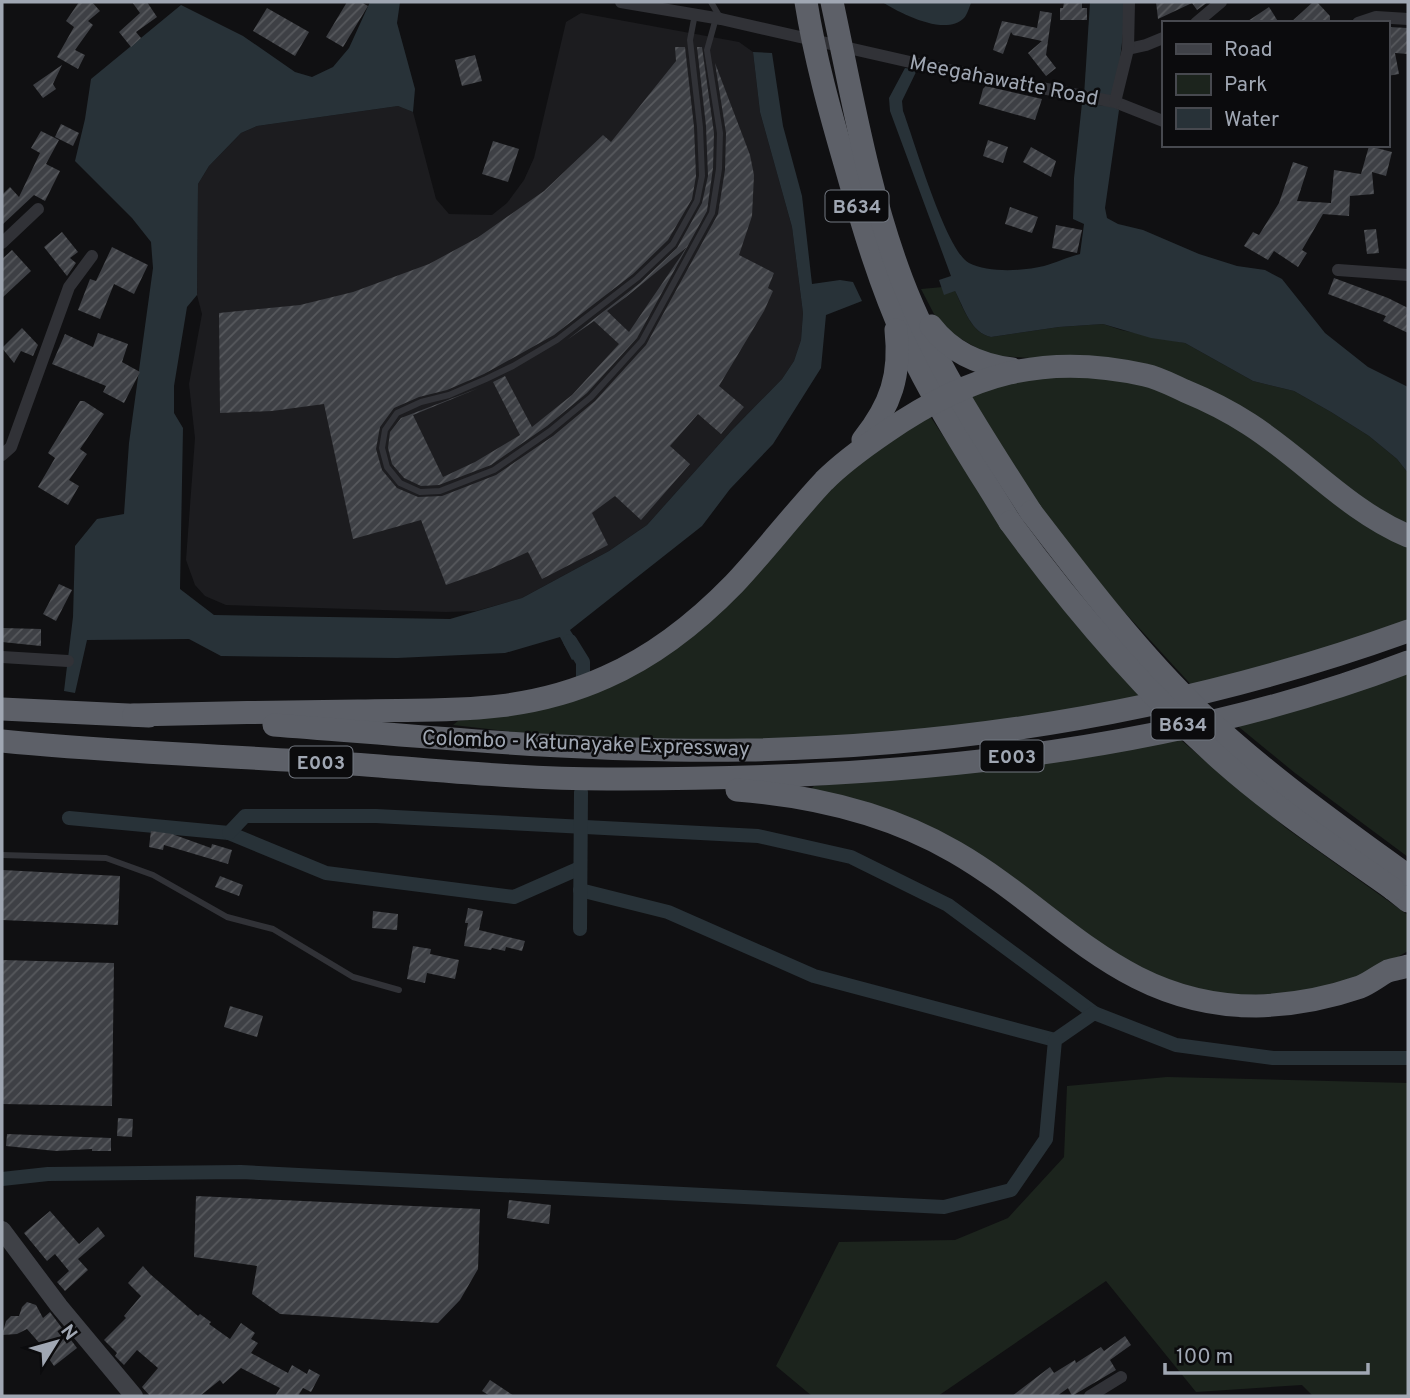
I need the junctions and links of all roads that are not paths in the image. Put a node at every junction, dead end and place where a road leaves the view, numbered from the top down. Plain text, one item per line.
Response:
1 (621, 2) edge
2 (711, 2) edge
3 (806, 2) edge
4 (832, 2) edge
5 (1143, 2) edge
6 (1221, 2) edge
7 (1130, 6) edge
8 (695, 15) junction
9 (718, 18) junction
10 (1408, 19) edge
11 (1198, 21) edge
12 (1363, 21) edge
13 (1162, 38) edge
14 (812, 41) junction
15 (842, 47) junction
16 (1128, 48) junction
17 (1115, 102) junction
18 (1162, 121) edge
19 (38, 209) dead end
20 (2, 243) edge
21 (92, 256) dead end
22 (1338, 270) dead end
23 (1408, 275) edge
24 (909, 295) junction
25 (895, 315) junction
26 (1026, 369) junction
27 (945, 396) junction
28 (2, 455) edge
29 (850, 456) junction
30 (1408, 536) edge
31 (1408, 631) edge
32 (2, 657) edge
33 (68, 661) dead end
34 (1408, 662) edge
35 (2, 709) edge
36 (134, 715) junction
37 (2, 741) edge
38 (605, 779) junction
39 (2, 855) edge
40 (1404, 885) edge
41 (1408, 958) edge
42 (1398, 968) edge
43 (399, 990) dead end
44 (2, 1230) edge
45 (1121, 1377) dead end
46 (134, 1396) edge
47 (1090, 1396) edge

1 - 8 street
2 - 9 lane
3 - 14 highway, B634
4 - 15 highway, B634
5 - 7 street
6 - 11 street
7 - 16 street
8 - 9 street
8 - 9 lane
9 - 14 street
10 - 12 street
13 - 16 street
14 - 15 street, Meegahawatte Road
14 - 25 highway, B634
15 - 17 street, Meegahawatte Road
15 - 24 highway, B634
16 - 17 street
17 - 18 street, Meegahawatte Road
19 - 20 street
21 - 28 street
22 - 23 street
24 - 26 highway
24 - 27 highway, B634
25 - 27 highway, B634
25 - 29 highway
26 - 27 highway
26 - 30 highway
27 - 29 highway
27 - 40 highway, B634, bridge
27 - 40 highway, B634, bridge
29 - 36 highway
31 - 36 highway, Colombo - Katunayake Expressway / E003
32 - 33 street
34 - 38 highway, Colombo - Katunayake Expressway / E003
35 - 36 highway, Colombo - Katunayake Expressway / E003
37 - 38 highway, Colombo - Katunayake Expressway / E003
38 - 42 highway
39 - 43 lane
41 - 42 highway
44 - 46 street
45 - 47 street

